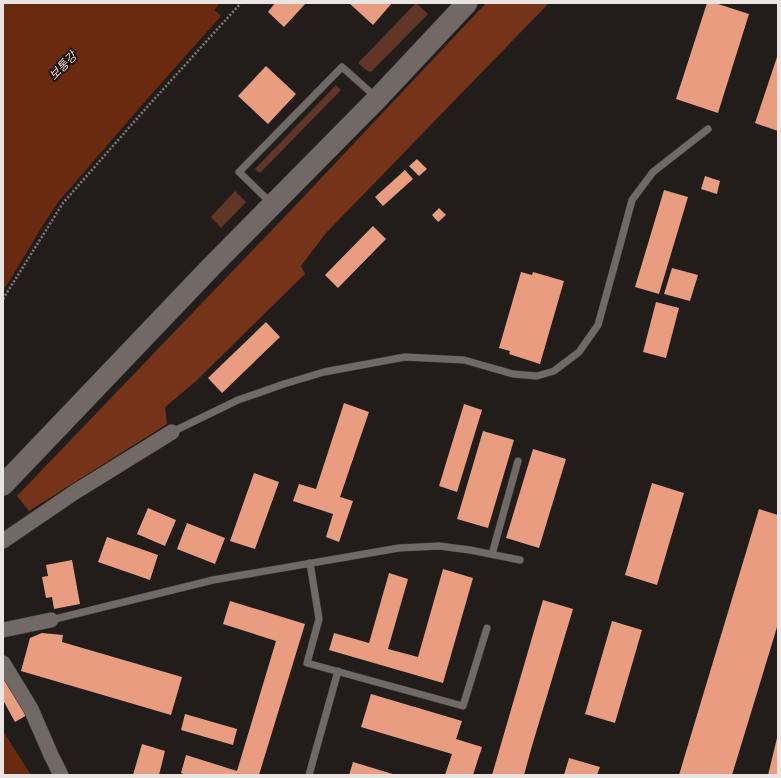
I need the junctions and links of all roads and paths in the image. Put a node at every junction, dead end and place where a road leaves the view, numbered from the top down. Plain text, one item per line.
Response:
1 (242, 3) edge
2 (467, 3) edge
3 (378, 98) junction
4 (708, 129) dead end
5 (272, 205) junction
6 (3, 299) edge
7 (172, 432) joint
8 (518, 461) dead end
9 (3, 485) edge
10 (3, 541) edge
11 (492, 554) junction
12 (520, 560) dead end
13 (310, 563) junction
14 (51, 620) joint
15 (487, 628) dead end
16 (3, 630) edge
17 (3, 663) edge
18 (338, 672) junction
19 (61, 775) edge
20 (309, 775) edge

1 - 6 path
2 - 3 main road
3 - 5 main road
3 - 5 lane
4 - 7 lane
5 - 9 main road
7 - 10 street
8 - 11 lane
11 - 12 lane
11 - 13 lane
13 - 14 lane
13 - 18 lane
14 - 16 street
15 - 18 lane
17 - 19 street
18 - 20 lane

